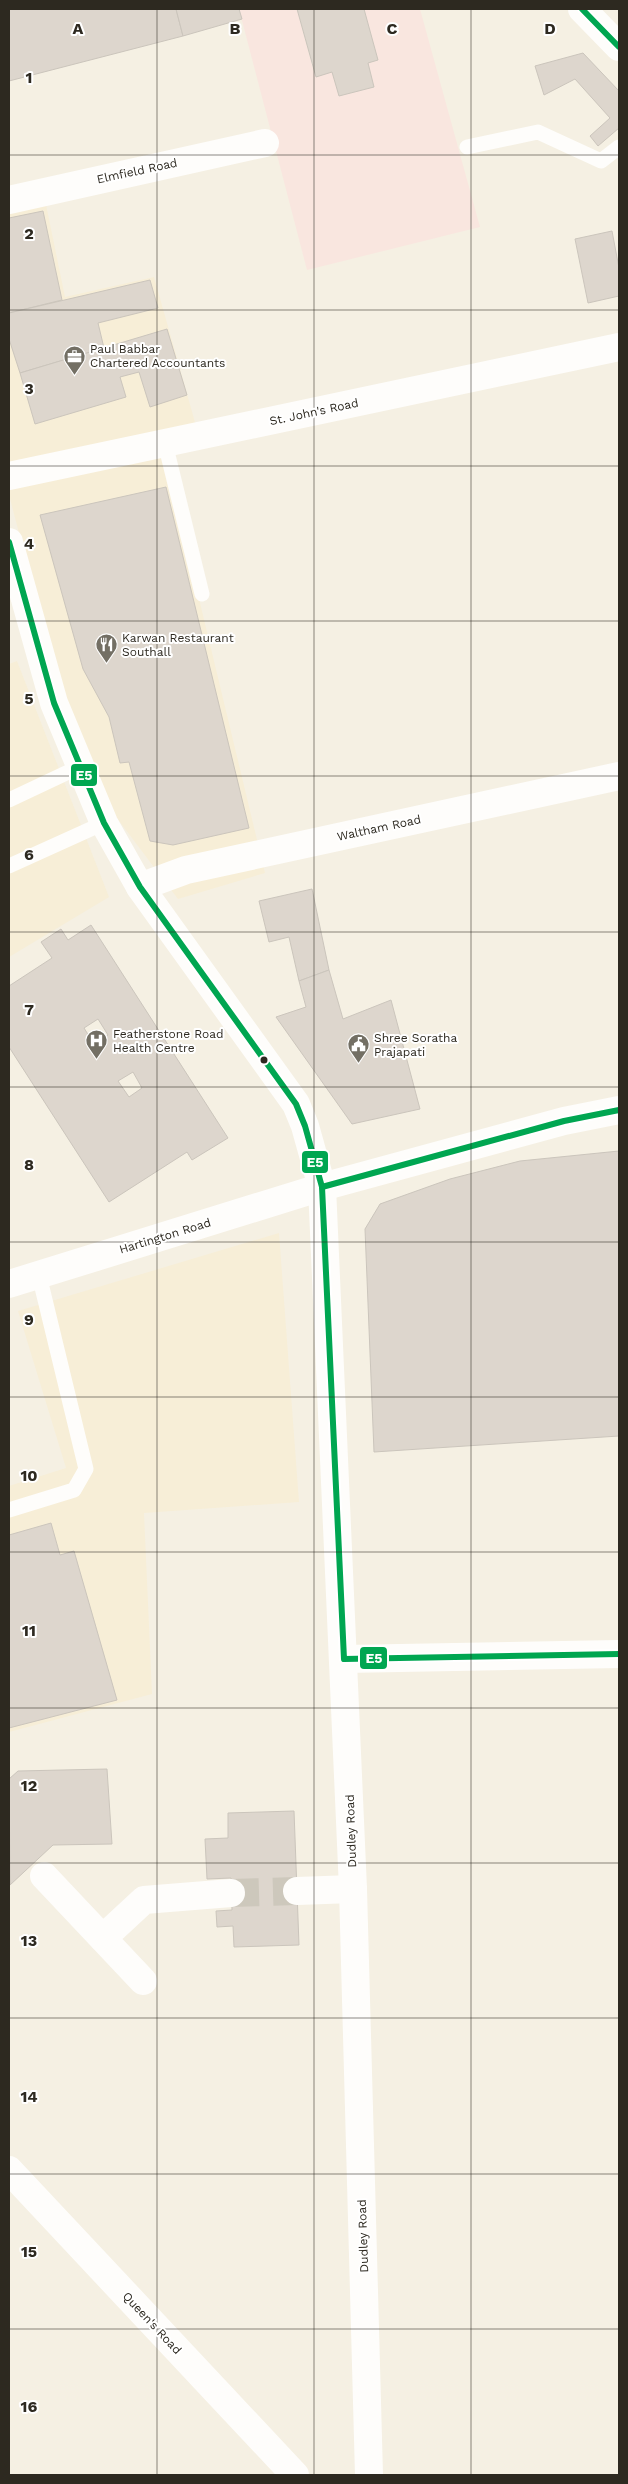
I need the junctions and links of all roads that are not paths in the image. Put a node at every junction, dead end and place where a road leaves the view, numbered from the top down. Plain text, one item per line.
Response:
1 (582, 9) edge
2 (619, 47) edge
3 (265, 143) dead end
4 (467, 147) dead end
5 (619, 147) edge
6 (9, 200) edge
7 (619, 347) edge
8 (165, 443) junction
9 (9, 476) edge
10 (10, 551) edge
11 (202, 594) dead end
12 (79, 766) junction
13 (619, 776) edge
14 (9, 800) edge
15 (104, 823) junction
16 (9, 866) edge
17 (140, 887) junction
18 (619, 1110) edge
19 (322, 1187) junction
20 (39, 1275) junction
21 (9, 1284) edge
22 (9, 1510) edge
23 (619, 1654) edge
24 (344, 1659) junction
25 (44, 1876) dead end
26 (353, 1889) junction
27 (297, 1891) tunnel mouth
28 (231, 1893) tunnel mouth
29 (103, 1938) junction
30 (143, 1981) dead end
31 (9, 2170) edge
32 (295, 2475) edge
33 (369, 2475) edge

1 - 2 street
3 - 6 street, Elmfield Road
4 - 5 lane
7 - 8 street, St. John's Road
8 - 9 street, St. John's Road
8 - 11 lane
10 - 12 street, Dudley Road
12 - 14 lane
12 - 15 street, Dudley Road
13 - 17 street, Waltham Road
15 - 16 lane
15 - 17 street, Dudley Road
17 - 19 street, Dudley Road
18 - 19 street, Hartington Road
19 - 20 street, Hartington Road
19 - 24 street, Dudley Road
20 - 21 street, Hartington Road
20 - 22 lane
23 - 24 street
24 - 26 street, Dudley Road
25 - 29 street
26 - 27 street
26 - 33 street, Dudley Road
28 - 29 street
29 - 30 street
31 - 32 street, Queen's Road

